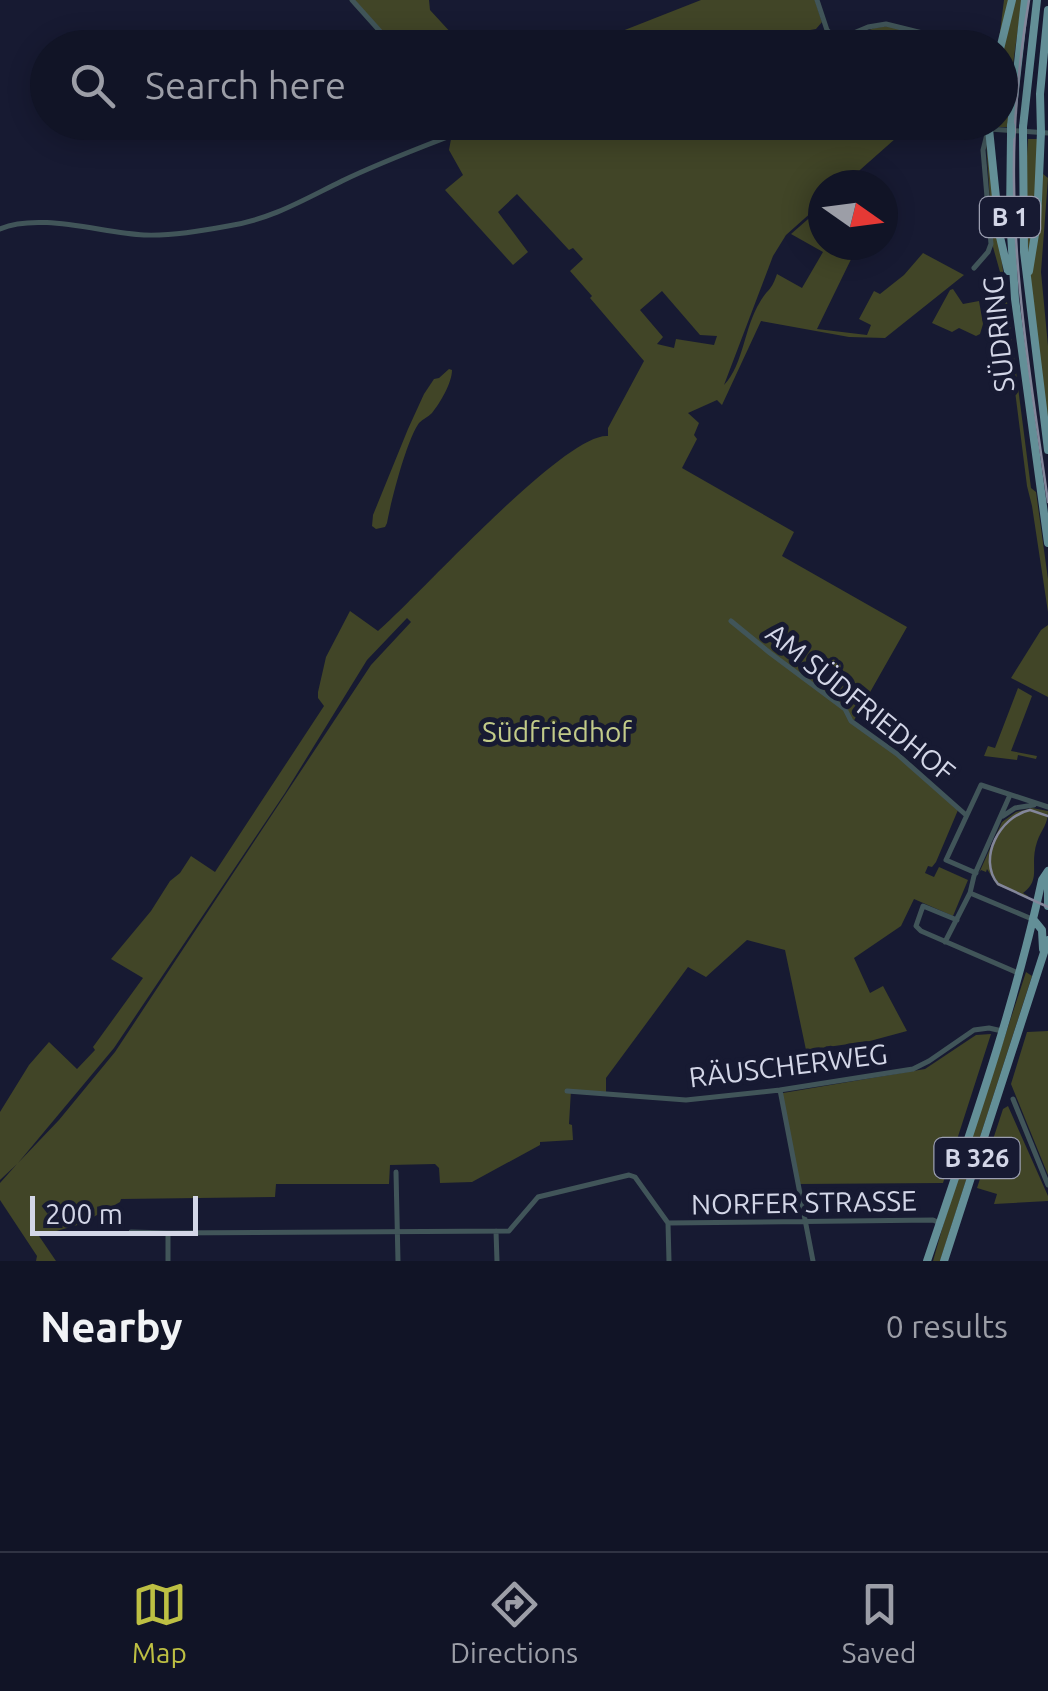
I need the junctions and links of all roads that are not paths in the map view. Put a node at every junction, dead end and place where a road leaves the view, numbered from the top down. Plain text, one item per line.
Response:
1 (352, 0) edge
2 (818, 0) edge
3 (1012, 0) edge
4 (1024, 0) edge
5 (1037, 0) edge
6 (1048, 10) edge
7 (379, 30) edge
8 (827, 30) edge
9 (861, 30) edge
10 (910, 30) edge
11 (1005, 30) edge
12 (1018, 60) edge
13 (1018, 129) edge
14 (1044, 132) edge
15 (433, 140) edge
16 (984, 140) edge
17 (990, 140) edge
18 (1011, 140) edge
19 (0, 229) edge
20 (974, 268) dead end
21 (1027, 286) junction
22 (1014, 300) junction
23 (1048, 450) edge
24 (1048, 542) edge
25 (731, 622) dead end
26 (1010, 794) junction
27 (1037, 804) junction
28 (1048, 807) edge
29 (966, 814) junction
30 (998, 822) junction
31 (976, 872) junction
32 (1048, 874) edge
33 (970, 892) junction
34 (1048, 906) edge
35 (1033, 919) junction
36 (957, 920) junction
37 (1048, 940) edge
38 (945, 942) junction
39 (1026, 950) junction
40 (1046, 955) edge
41 (1039, 970) junction
42 (1020, 974) junction
43 (1002, 1031) junction
44 (567, 1090) dead end
45 (780, 1090) junction
46 (1012, 1099) dead end
47 (396, 1172) dead end
48 (1048, 1184) edge
49 (940, 1222) junction
50 (668, 1223) junction
51 (806, 1223) junction
52 (398, 1230) junction
53 (496, 1230) junction
54 (130, 1232) dead end
55 (168, 1232) junction
56 (168, 1261) edge
57 (398, 1261) edge
58 (497, 1261) edge
59 (668, 1261) edge
60 (813, 1261) edge
61 (927, 1261) edge
62 (944, 1261) edge

1 - 7 street
2 - 8 street
3 - 11 main road
4 - 12 main road, SÜDRING / B 1
5 - 21 main road, SÜDRING / B 1
6 - 14 main road
9 - 10 street
13 - 14 street
14 - 21 main road
15 - 19 street
16 - 20 street
17 - 22 main road
18 - 22 main road, SÜDRING / B 1
21 - 23 main road, SÜDRING / B 1
22 - 24 main road, SÜDRING / B 1
25 - 29 street, AM SÜDFRIEDHOF
26 - 27 street
26 - 29 street, AM SÜDFRIEDHOF
26 - 30 street
27 - 28 street
27 - 30 street
29 - 31 street, AM SÜDFRIEDHOF
30 - 31 street
31 - 33 street
32 - 34 main road
32 - 35 main road, B 326
33 - 35 street
33 - 36 street
35 - 39 main road, B 326
35 - 40 main road
36 - 38 street
36 - 38 street
37 - 40 main road
38 - 42 street
39 - 41 main road
39 - 42 main road, B 326
40 - 41 main road
41 - 62 main road, B 326
42 - 43 main road, B 326
43 - 45 street, RÄUSCHERWEG
43 - 49 main road, B 326
44 - 45 street, RÄUSCHERWEG
45 - 51 street
46 - 48 street
47 - 52 street
49 - 51 street, NORFER STRASSE
49 - 61 main road, B 326
50 - 51 street, NORFER STRASSE
50 - 53 street
50 - 59 street
51 - 60 street
52 - 53 street
52 - 55 street
52 - 57 street
53 - 58 street
54 - 55 street
55 - 56 street

